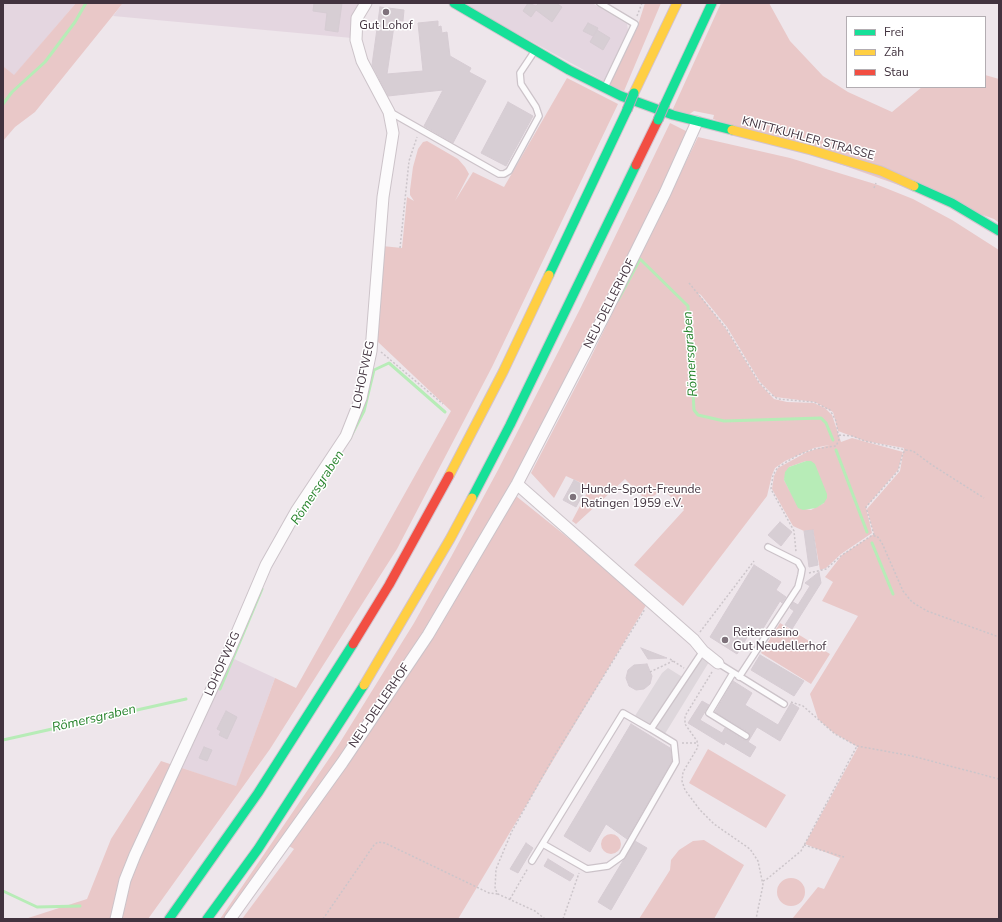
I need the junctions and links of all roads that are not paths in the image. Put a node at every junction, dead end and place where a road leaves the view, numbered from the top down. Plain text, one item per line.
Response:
1 (366, 3) edge
2 (454, 3) edge
3 (600, 3) edge
4 (677, 3) edge
5 (712, 3) edge
6 (535, 50) junction
7 (604, 88) junction
8 (389, 112) junction
9 (697, 122) junction
10 (999, 231) edge
11 (517, 484) junction
12 (768, 547) dead end
13 (703, 651) junction
14 (718, 663) joint
15 (733, 673) junction
16 (739, 676) junction
17 (784, 704) road end
18 (651, 729) junction
19 (746, 736) dead end
20 (542, 844) junction
21 (532, 862) road end
22 (116, 919) edge
23 (169, 919) edge
24 (207, 919) edge
25 (230, 919) edge

1 - 8 street, LOHOFWEG
2 - 6 main road, KNITTKUHLER STRASSE
3 - 7 lane
4 - 23 main road, bridge
5 - 24 main road, bridge
6 - 7 main road, KNITTKUHLER STRASSE
6 - 8 lane
7 - 9 main road, KNITTKUHLER STRASSE
8 - 22 street, LOHOFWEG
9 - 10 main road, KNITTKUHLER STRASSE
9 - 11 street, NEU-DELLERHOF
11 - 13 street
11 - 25 street, NEU-DELLERHOF
12 - 16 lane
13 - 14 street
13 - 18 lane
14 - 15 lane
15 - 16 lane
15 - 19 lane
16 - 17 lane
18 - 20 lane
18 - 20 lane
20 - 21 lane

